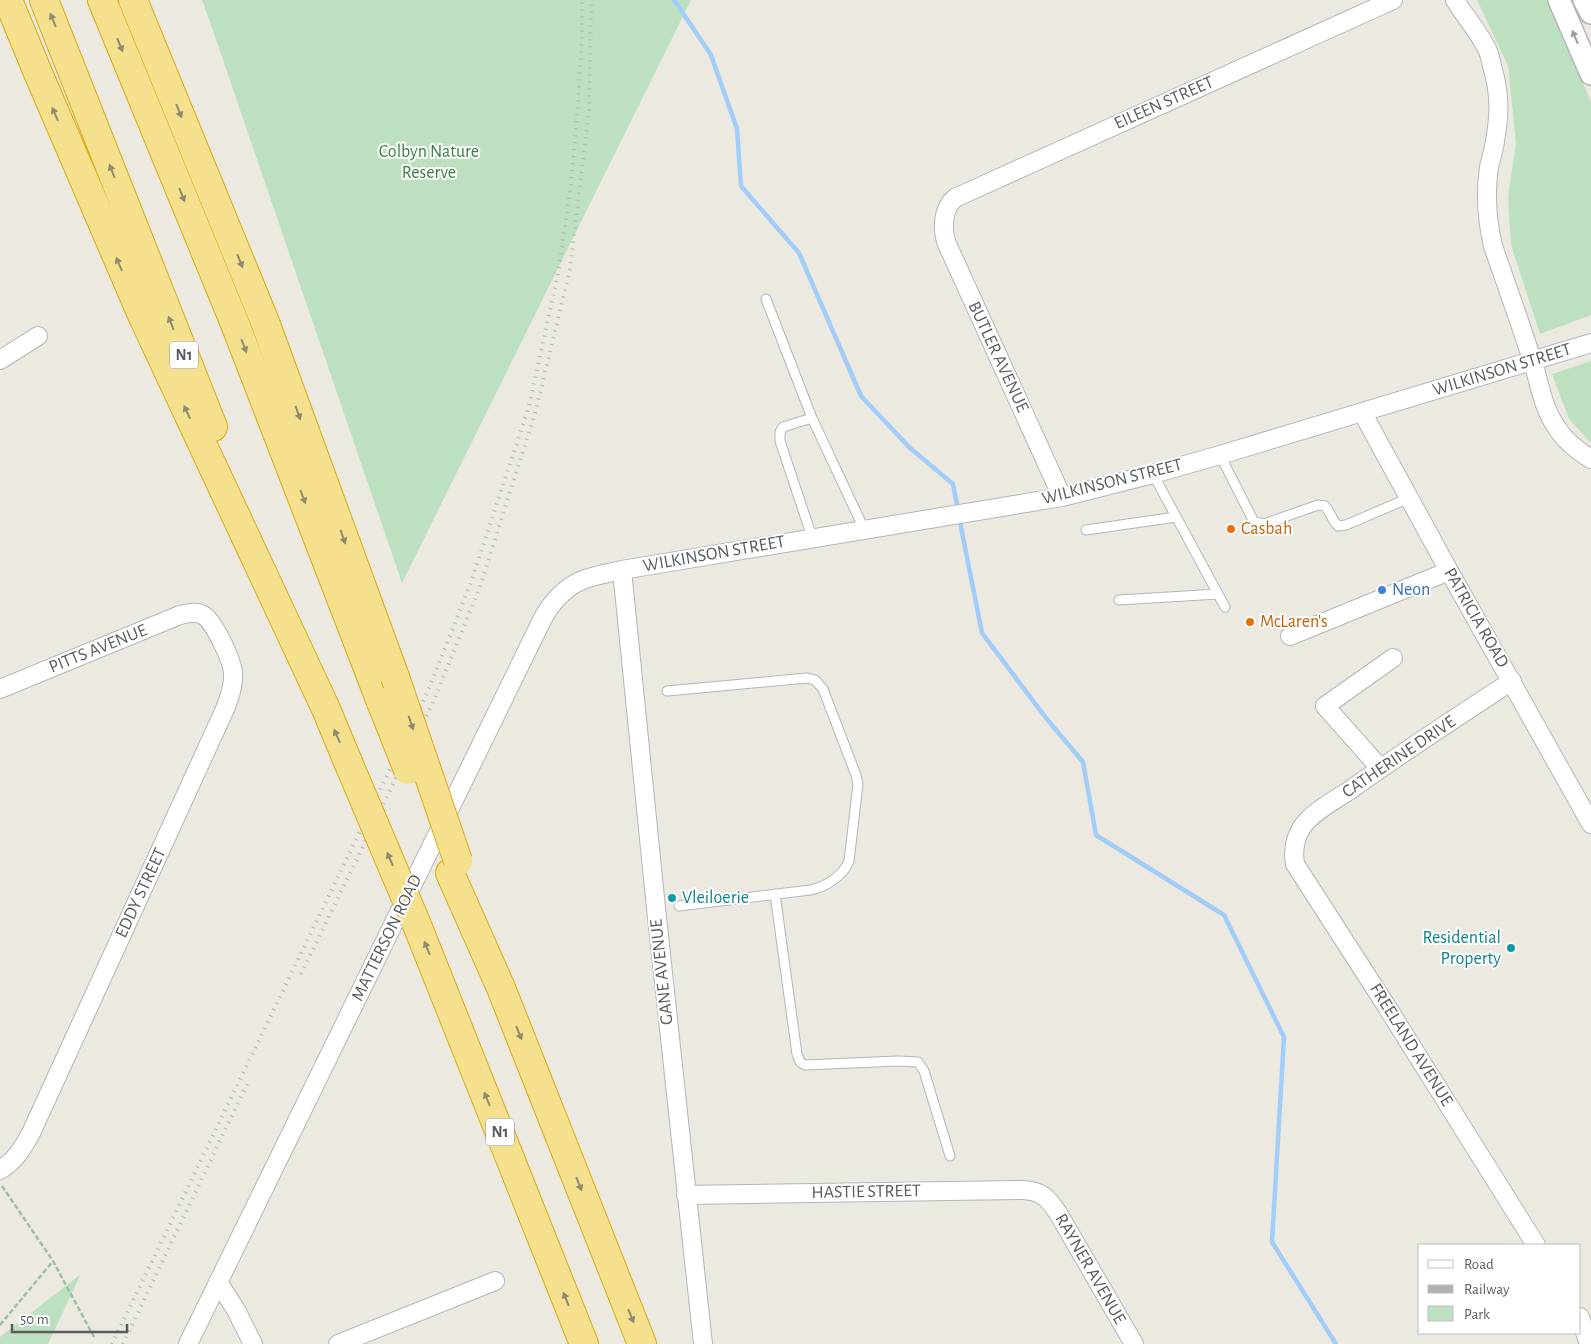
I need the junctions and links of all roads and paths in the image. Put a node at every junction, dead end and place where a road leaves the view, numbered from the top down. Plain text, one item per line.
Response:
1 (8, 0) edge
2 (44, 0) edge
3 (102, 0) edge
4 (133, 0) edge
5 (136, 0) edge
6 (1393, 0) edge
7 (1454, 0) edge
8 (1559, 0) edge
9 (1584, 0) edge
10 (1591, 13) edge
11 (160, 65) junction
12 (1591, 74) edge
13 (945, 216) joint
14 (766, 299) dead end
15 (38, 336) dead end
16 (1591, 343) edge
17 (0, 360) edge
18 (1533, 361) junction
19 (1362, 412) junction
20 (812, 418) junction
21 (1220, 454) junction
22 (1591, 459) edge
23 (1152, 474) junction
24 (1062, 496) junction
25 (1409, 498) junction
26 (1176, 517) junction
27 (864, 529) junction
28 (1086, 530) dead end
29 (812, 537) junction
30 (622, 570) junction
31 (1449, 571) junction
32 (1218, 594) junction
33 (1119, 600) dead end
34 (1225, 607) dead end
35 (197, 613) joint
36 (1290, 636) dead end
37 (1393, 658) dead end
38 (1512, 681) junction
39 (0, 689) edge
40 (667, 691) dead end
41 (326, 709) junction
42 (1380, 768) junction
43 (1591, 824) edge
44 (1296, 842) joint
45 (454, 867) junction
46 (775, 894) junction
47 (679, 906) dead end
48 (950, 1156) dead end
49 (0, 1170) edge
50 (0, 1183) edge
51 (686, 1195) junction
52 (1044, 1195) joint
53 (1535, 1244) edge
54 (53, 1260) junction
55 (496, 1280) dead end
56 (218, 1282) junction
57 (1581, 1320) edge
58 (0, 1325) edge
59 (94, 1337) dead end
60 (1590, 1343) edge
61 (188, 1344) edge
62 (253, 1344) edge
63 (338, 1344) edge
64 (584, 1344) edge
65 (642, 1344) edge
66 (703, 1344) edge
67 (1134, 1344) edge

41 -> 1 highway
41 -> 2 highway, N1
3 -> 45 highway, bridge
4 - 11 highway
5 - 11 highway
6 - 13 street, EILEEN STREET
7 - 18 street
12 -> 8 street
9 - 10 street
11 -> 45 highway, bridge
13 - 24 street, BUTLER AVENUE
14 - 20 lane
15 - 17 street
16 - 18 street, WILKINSON STREET
18 - 19 street, WILKINSON STREET
18 - 22 street
19 - 21 street, WILKINSON STREET
19 - 25 street, PATRICIA ROAD
20 - 27 lane
20 - 29 lane
21 - 23 street, WILKINSON STREET
21 - 25 lane
23 - 24 street, WILKINSON STREET
23 - 26 lane
24 - 27 street, WILKINSON STREET
25 - 31 street, PATRICIA ROAD
26 - 28 lane
26 - 32 lane
27 - 29 street, WILKINSON STREET
29 - 30 street, WILKINSON STREET
30 - 51 street, GANE AVENUE
30 - 56 street, MATTERSON ROAD
31 - 36 street
31 - 38 street, PATRICIA ROAD
32 - 33 lane
32 - 34 lane
35 - 39 street, PITTS AVENUE
35 - 49 street, EDDY STREET
37 - 42 street
38 - 42 street, CATHERINE DRIVE
38 - 43 street, PATRICIA ROAD
40 - 46 lane
64 -> 41 highway, N1, bridge
42 - 44 street, CATHERINE DRIVE
44 - 53 street, FREELAND AVENUE
45 -> 65 highway
46 - 47 lane
46 - 48 lane
50 - 54 path
51 - 52 street, HASTIE STREET
51 - 66 street, GANE AVENUE
52 - 67 street, RAYNER AVENUE
54 - 58 path
54 - 59 path
55 - 63 street
56 - 61 street, MATTERSON ROAD
56 - 62 street
57 - 60 street

